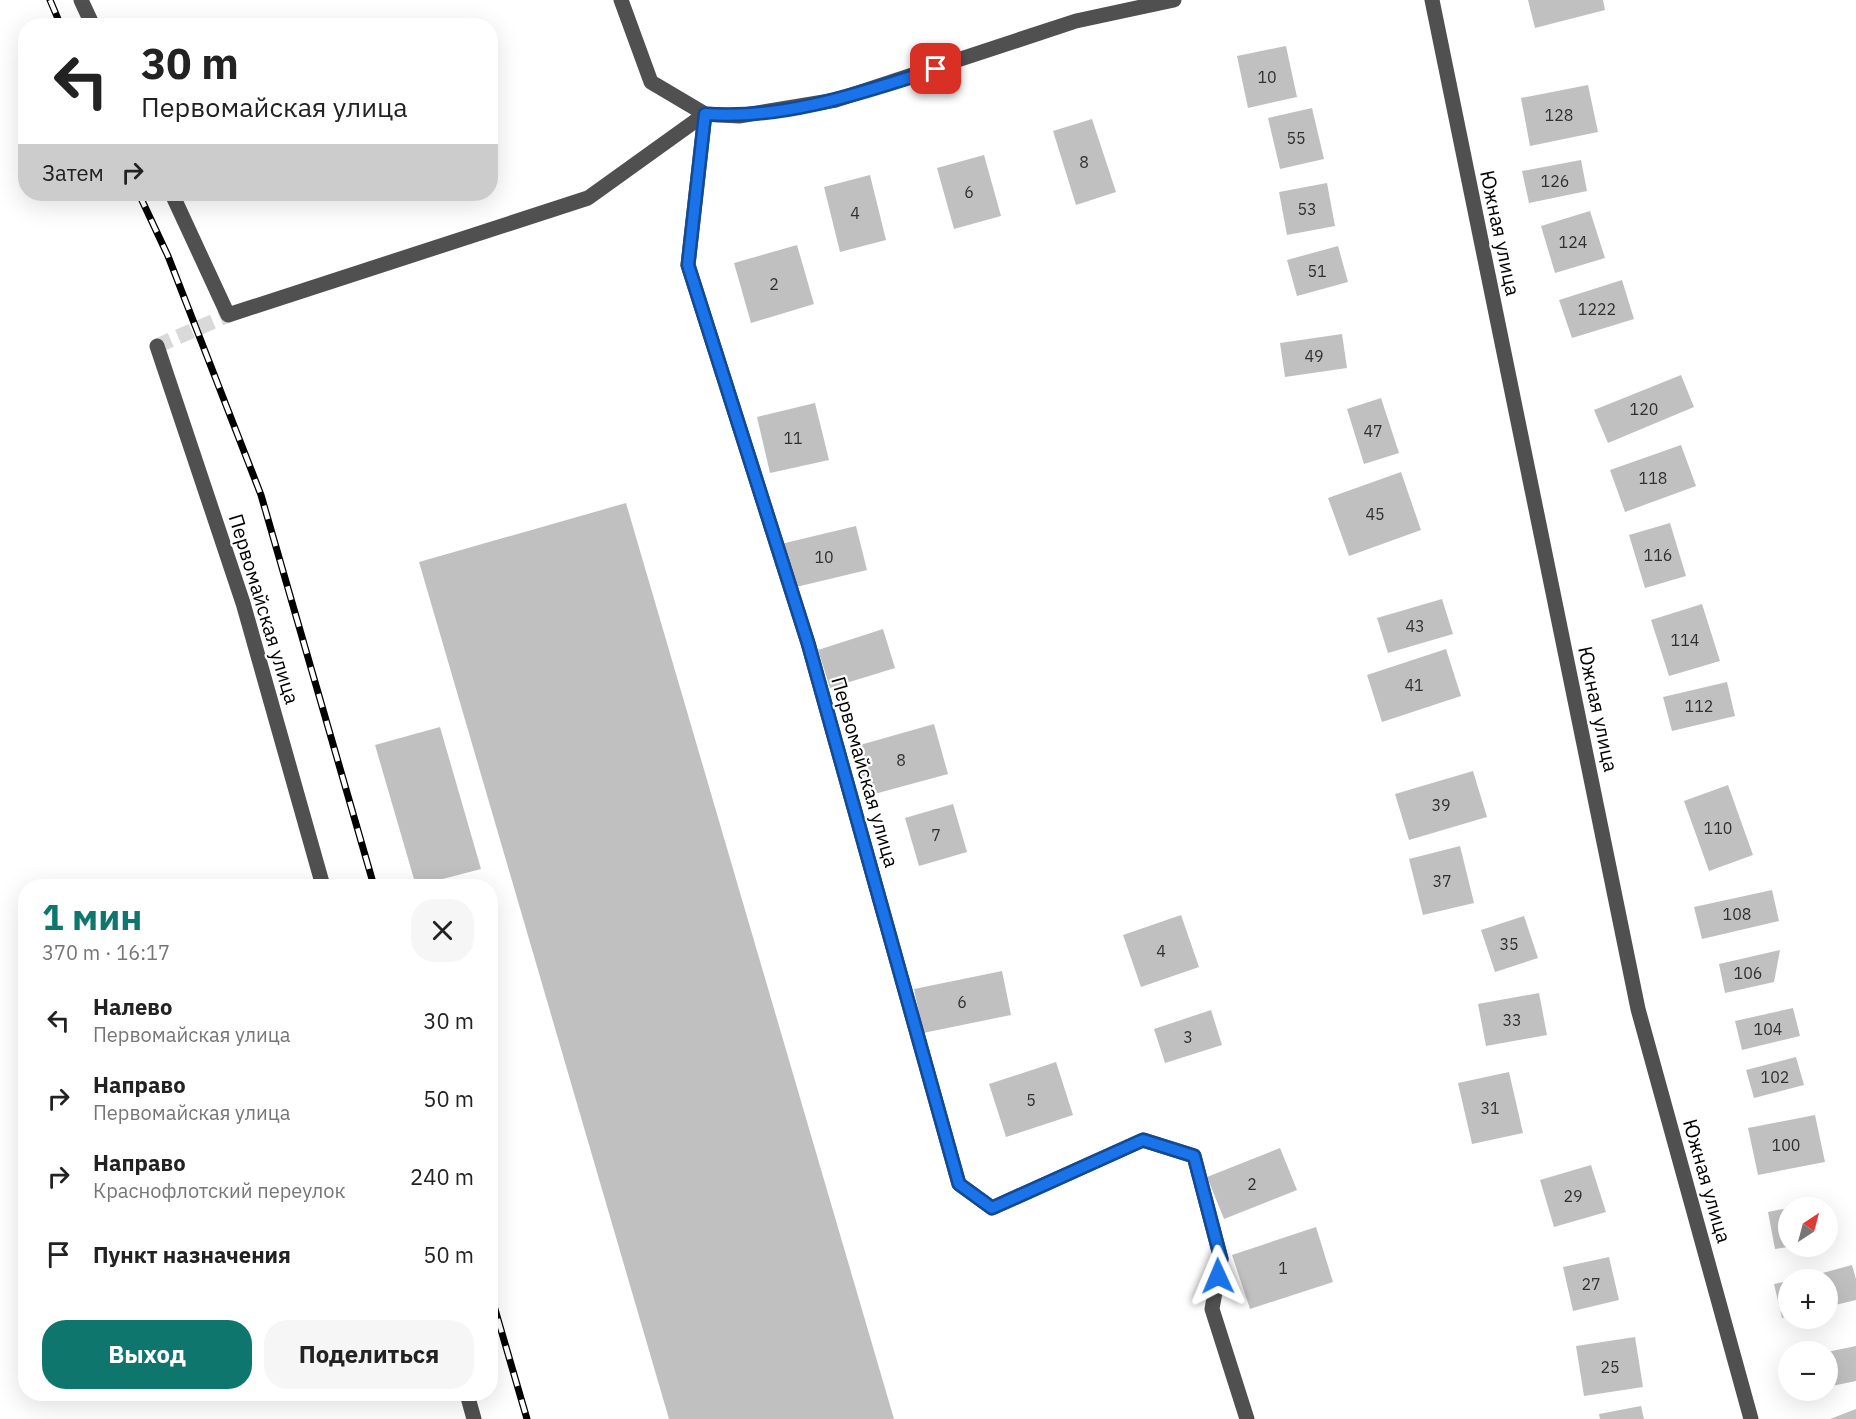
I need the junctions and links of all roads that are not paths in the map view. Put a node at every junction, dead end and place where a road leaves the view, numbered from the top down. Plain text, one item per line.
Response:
1 (81, 0) edge
2 (621, 0) edge
3 (1174, 0) edge
4 (1432, 0) edge
5 (89, 18) edge
6 (705, 114) junction
7 (174, 201) edge
8 (157, 346) dead end
9 (321, 879) edge
10 (468, 1401) edge
11 (474, 1419) edge
12 (1247, 1419) edge
13 (1751, 1419) edge

1 - 5 street
2 - 6 street
3 - 6 street
4 - 13 street, Южная улица
6 - 7 street
6 - 12 street, Первомайская улица
8 - 9 street, Первомайская улица
10 - 11 street

